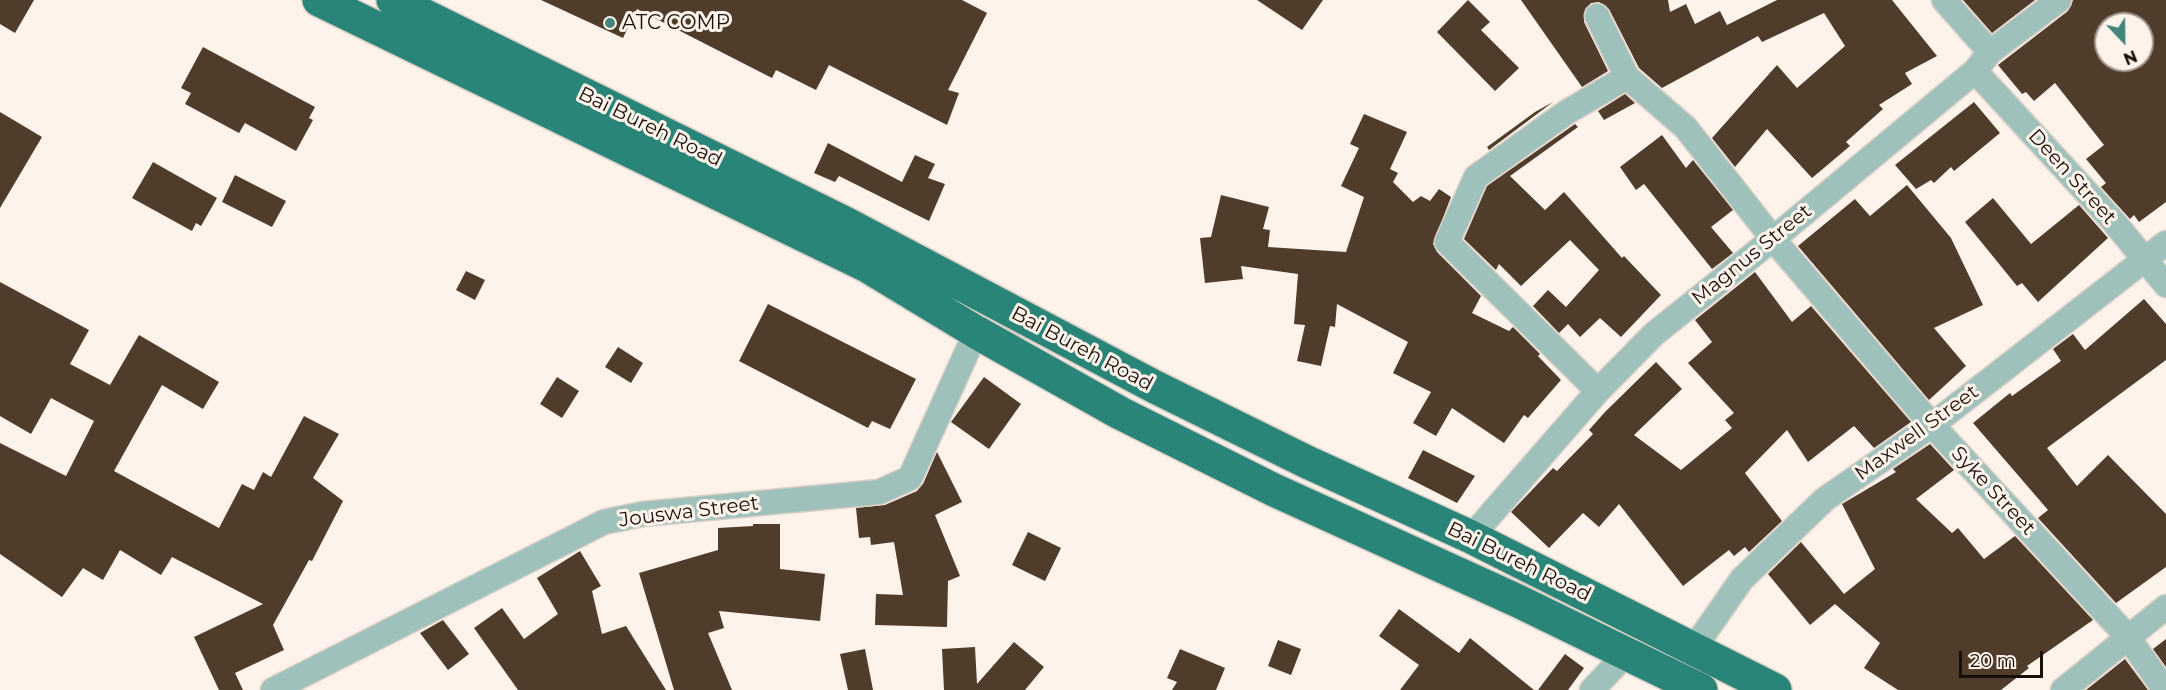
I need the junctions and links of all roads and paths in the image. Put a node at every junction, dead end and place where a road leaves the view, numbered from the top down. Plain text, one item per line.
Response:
1 (320, 0) edge
2 (393, 0) edge
3 (1944, 0) edge
4 (2059, 0) edge
5 (1597, 16) dead end
6 (1990, 52) junction
7 (1975, 71) junction
8 (1627, 77) junction
9 (1773, 239) junction
10 (2166, 243) edge
11 (2144, 261) junction
12 (2166, 285) edge
13 (976, 332) junction
14 (1598, 391) junction
15 (1932, 425) junction
16 (1471, 537) junction
17 (2166, 607) edge
18 (2127, 636) junction
19 (1694, 648) junction
20 (1625, 655) junction
21 (273, 690) edge
22 (1592, 690) edge
23 (1701, 690) edge
24 (1775, 690) edge
25 (2063, 690) edge
26 (2165, 690) edge

1 - 13 highway, Bai Bureh Road
2 - 16 highway, Bai Bureh Road
3 - 6 street
4 - 6 street, Magnus Street
5 - 8 street
6 - 7 street, Magnus Street
7 - 9 street, Magnus Street
7 - 11 street, Deen Street
8 - 9 street, Syke Street
8 - 14 street
9 - 14 street, Magnus Street
9 - 15 street, Syke Street
10 - 11 street, Maxwell Street
11 - 12 street, Deen Street
11 - 15 street, Maxwell Street
13 - 20 highway, Bai Bureh Road
13 - 21 street, Jouswa Street
14 - 16 street, Magnus Street
15 - 18 street, Syke Street
15 - 19 street, Maxwell Street
16 - 19 highway, Bai Bureh Road
17 - 18 street
18 - 25 street
18 - 26 street, Syke Street
19 - 24 highway, Bai Bureh Road
20 - 22 street
20 - 23 highway, Bai Bureh Road

